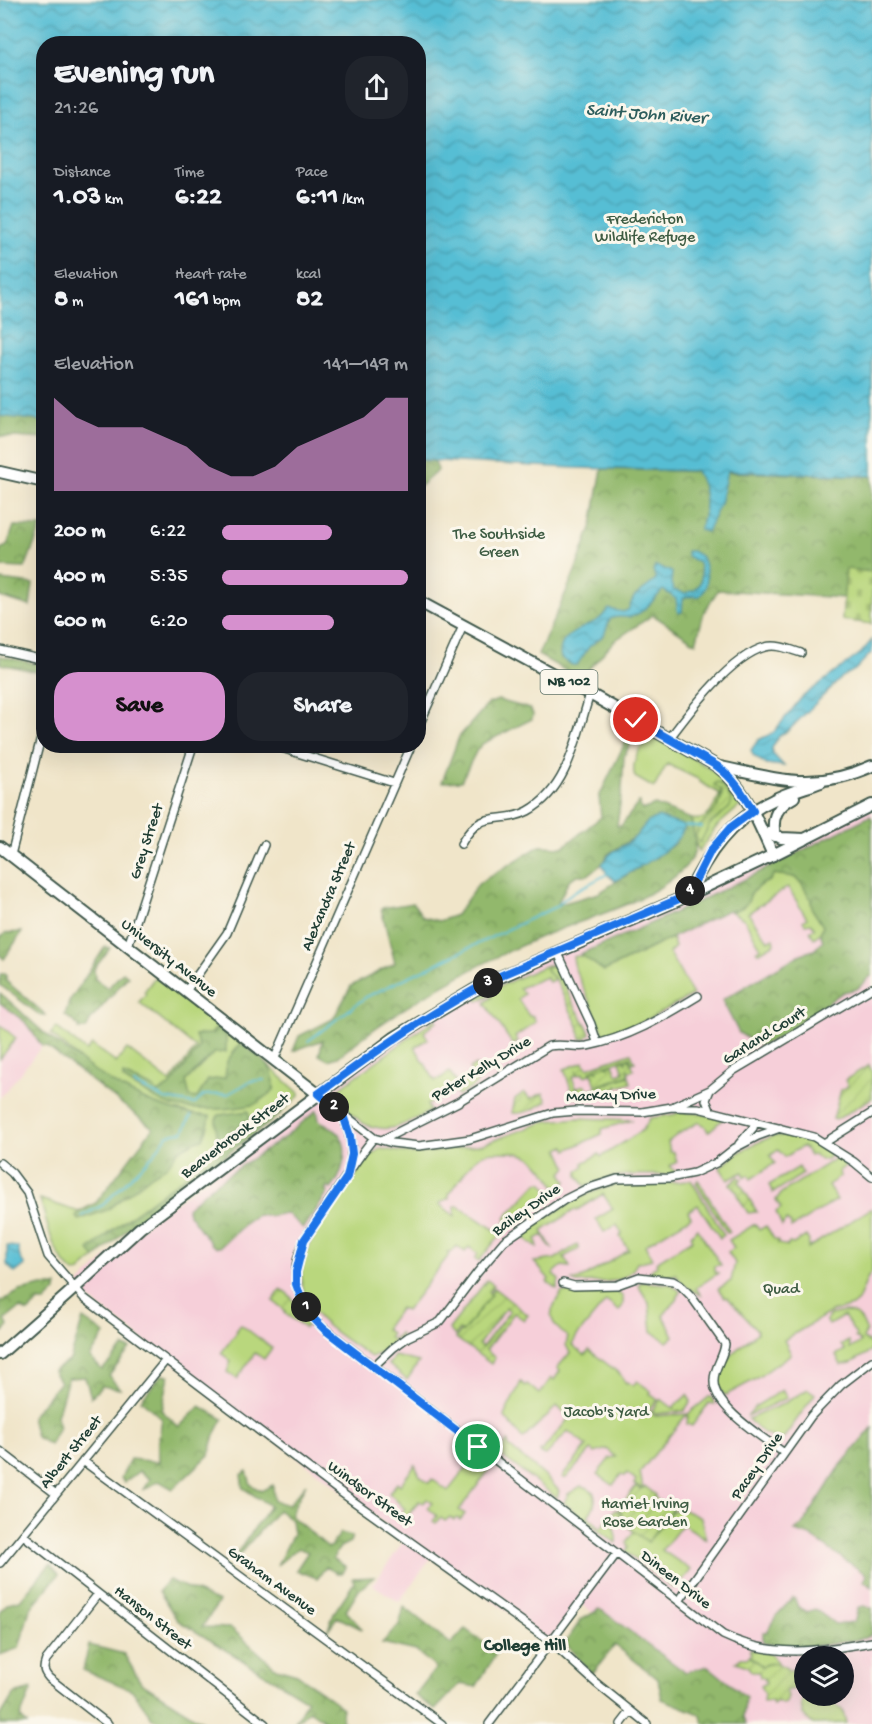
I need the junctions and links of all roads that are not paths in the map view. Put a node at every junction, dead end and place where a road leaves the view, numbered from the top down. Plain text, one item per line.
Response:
1 (0, 472) edge
2 (36, 480) edge
3 (426, 605) edge
4 (464, 626) junction
5 (0, 650) edge
6 (801, 653) dead end
7 (36, 658) edge
8 (590, 694) junction
9 (426, 710) edge
10 (669, 739) junction
11 (37, 753) edge
12 (191, 753) edge
13 (298, 753) edge
14 (408, 753) edge
15 (717, 766) junction
16 (872, 766) edge
17 (821, 782) junction
18 (394, 783) junction
19 (872, 805) edge
20 (753, 811) junction
21 (776, 836) junction
22 (805, 839) junction
23 (460, 844) dead end
24 (264, 845) dead end
25 (0, 847) edge
26 (11, 855) junction
27 (773, 855) junction
28 (688, 895) junction
29 (128, 946) junction
30 (557, 951) junction
31 (872, 988) edge
32 (186, 991) junction
33 (698, 996) dead end
34 (597, 1042) junction
35 (274, 1060) junction
36 (710, 1090) junction
37 (318, 1094) junction
38 (672, 1107) junction
39 (710, 1110) junction
40 (872, 1113) edge
41 (343, 1115) junction
42 (755, 1121) junction
43 (780, 1128) junction
44 (374, 1138) junction
45 (382, 1140) junction
46 (824, 1143) junction
47 (735, 1148) junction
48 (0, 1163) edge
49 (347, 1177) junction
50 (872, 1177) edge
51 (563, 1282) dead end
52 (75, 1288) junction
53 (0, 1354) edge
54 (166, 1360) junction
55 (872, 1360) edge
56 (374, 1366) junction
57 (0, 1451) edge
58 (784, 1453) junction
59 (83, 1461) junction
60 (56, 1494) junction
61 (23, 1535) junction
62 (617, 1553) junction
63 (0, 1563) edge
64 (98, 1594) junction
65 (679, 1600) junction
66 (550, 1642) junction
67 (872, 1642) edge
68 (631, 1711) junction
69 (108, 1724) edge
70 (265, 1724) edge
71 (442, 1724) edge
72 (489, 1724) edge
73 (621, 1724) edge
74 (648, 1724) edge

1 - 2 street
3 - 4 street, NB 102
4 - 8 street, NB 102
4 - 9 street
5 - 7 street
6 - 10 street
8 - 10 street, NB 102
8 - 23 street
10 - 15 street, NB 102
11 - 26 street
12 - 29 street, Grey Street
13 - 18 street
14 - 18 street, Alexandra Street
15 - 17 street, NB 102
15 - 20 street
16 - 17 street, NB 102
17 - 20 street
17 - 21 street
18 - 35 street, Alexandra Street
19 - 22 street, Beaverbrook Street
20 - 21 street
20 - 27 street
20 - 28 street
21 - 22 street
22 - 27 street, Beaverbrook Street
24 - 32 street
25 - 26 street, University Avenue
26 - 29 street, University Avenue
27 - 28 street, Beaverbrook Street
28 - 30 street, Beaverbrook Street
29 - 32 street, University Avenue
30 - 34 street
30 - 37 street, Beaverbrook Street
31 - 36 street, Garland Court
32 - 35 street, University Avenue
33 - 34 street, Peter Kelly Drive
34 - 45 street, Peter Kelly Drive
35 - 37 street, University Avenue
36 - 38 street, Garland Court
36 - 39 street
37 - 41 street, MacKay Drive
37 - 52 street, Beaverbrook Street
38 - 39 street, MacKay Drive
38 - 45 street, MacKay Drive
39 - 42 street, MacKay Drive
40 - 46 street
41 - 44 street, MacKay Drive
41 - 49 street
42 - 43 street, MacKay Drive
42 - 47 street, Bailey Drive
43 - 46 street, MacKay Drive
43 - 47 street, Bailey Drive
44 - 45 street, MacKay Drive
44 - 49 street, Dineen Drive
46 - 50 street, MacKay Drive
47 - 56 street, Bailey Drive
48 - 52 street, Windsor Street
49 - 56 street, Dineen Drive
51 - 58 street
52 - 53 street, Beaverbrook Street
52 - 54 street, Windsor Street
54 - 59 street, Albert Street
54 - 66 street, Windsor Street
55 - 58 street, Pacey Drive
56 - 62 street, Dineen Drive
57 - 60 street
58 - 65 street, Pacey Drive
59 - 60 street, Albert Street
59 - 71 street, Graham Avenue
60 - 61 street, Albert Street
61 - 63 street, Albert Street
61 - 64 street, Hanson Street
62 - 65 street, Dineen Drive
62 - 66 street
64 - 69 street
64 - 70 street, Hanson Street
65 - 67 street, Dineen Drive
66 - 68 street, Windsor Street
66 - 72 street
68 - 73 street
68 - 74 street, Windsor Street

